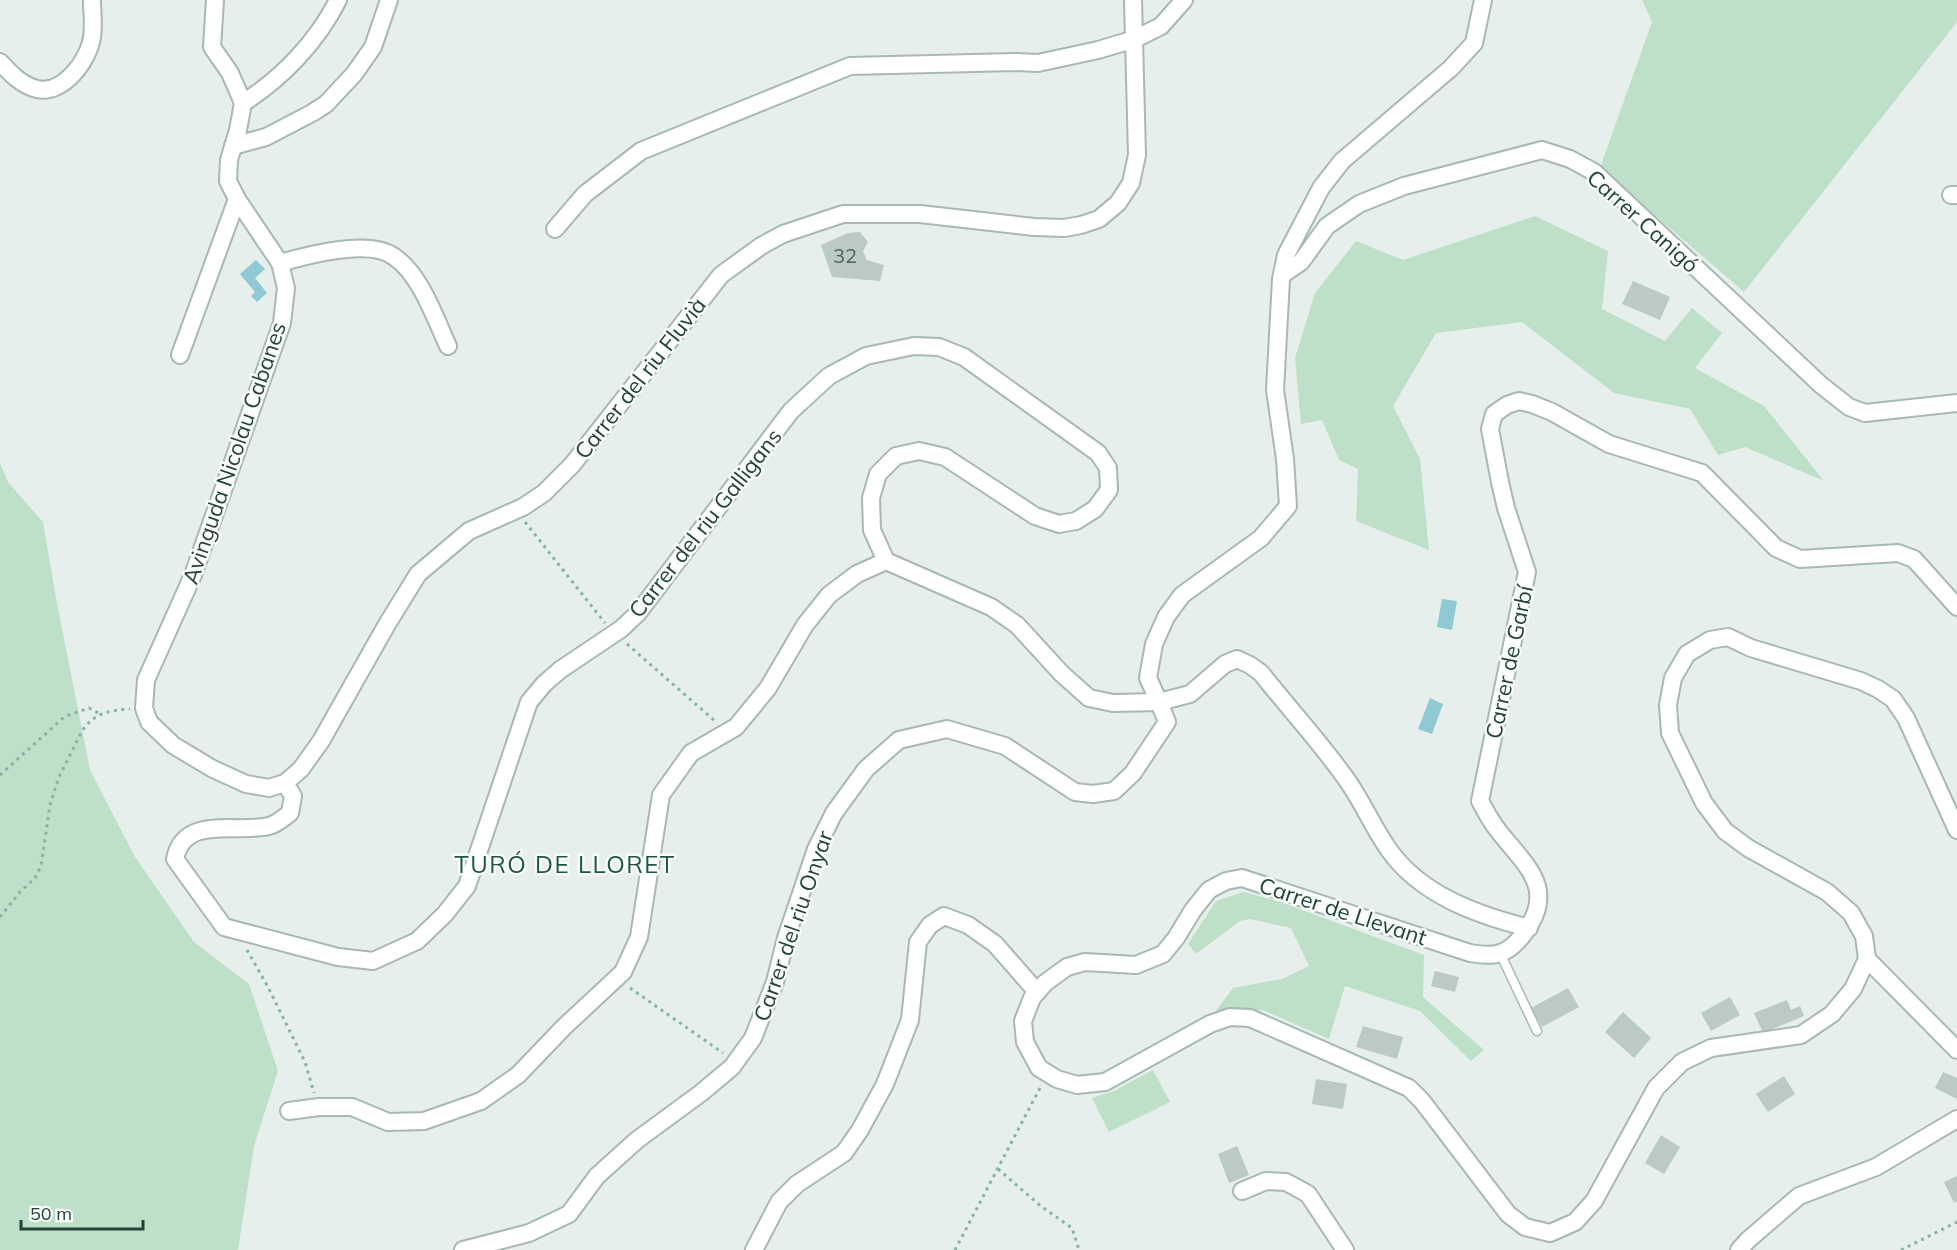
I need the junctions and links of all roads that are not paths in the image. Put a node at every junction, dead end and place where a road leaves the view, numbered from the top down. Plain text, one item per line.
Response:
1 (92, 0) edge
2 (215, 0) edge
3 (338, 0) edge
4 (389, 0) edge
5 (1133, 0) edge
6 (1184, 0) edge
7 (1483, 0) edge
8 (1135, 39) junction
9 (0, 62) edge
10 (243, 104) junction
11 (233, 146) junction
12 (237, 199) junction
13 (555, 229) dead end
14 (280, 263) junction
15 (1282, 275) junction
16 (448, 346) dead end
17 (180, 355) dead end
18 (1957, 403) edge
19 (886, 561) junction
20 (1957, 607) edge
21 (1159, 702) junction
22 (285, 783) junction
23 (1957, 830) edge
24 (1529, 928) junction
25 (1500, 953) junction
26 (1867, 959) junction
27 (1037, 992) junction
28 (1537, 1030) dead end
29 (1957, 1050) edge
30 (289, 1111) dead end
31 (1957, 1119) edge
32 (1242, 1191) dead end
33 (463, 1250) edge
34 (754, 1250) edge
35 (1346, 1250) edge
36 (1739, 1250) edge

1 - 9 street
2 - 10 street
3 - 10 street
4 - 11 street
5 - 8 street, Carrer del riu Fluvià
6 - 8 street
7 - 15 street
8 - 13 street
8 - 22 street, Carrer del riu Fluvià
10 - 11 street, Avinguda Nicolau Cabanes
11 - 12 street, Avinguda Nicolau Cabanes
12 - 14 street, Avinguda Nicolau Cabanes
12 - 17 street
14 - 16 street
14 - 22 street, Avinguda Nicolau Cabanes
15 - 18 street, Carrer Canigó
15 - 21 street
19 - 21 street
19 - 22 street, Carrer del riu Galligans
19 - 30 street
20 - 24 street, Carrer de Garbí
21 - 24 street
21 - 33 street, Carrer del riu Onyar
23 - 26 street
24 - 25 street
25 - 27 street, Carrer de Llevant
25 - 28 lane
26 - 27 street, Carrer de Llevant
26 - 29 street
27 - 34 street
31 - 36 street
32 - 35 street

